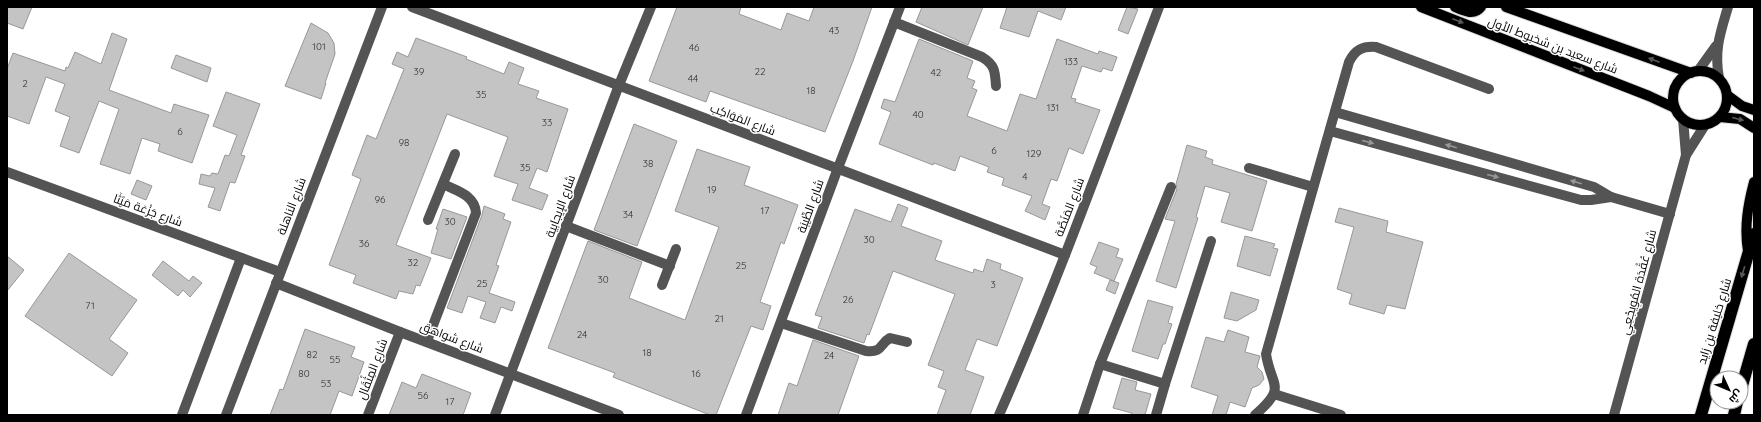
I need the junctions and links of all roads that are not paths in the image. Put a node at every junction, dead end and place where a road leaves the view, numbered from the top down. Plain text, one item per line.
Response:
1 (382, 7) edge
2 (412, 7) edge
3 (651, 7) edge
4 (900, 7) edge
5 (1159, 7) edge
6 (1421, 7) edge
7 (1455, 7) edge
8 (1481, 7) edge
9 (1506, 7) edge
10 (1728, 7) edge
11 (894, 22) junction
12 (1717, 44) junction
13 (1694, 72) junction
14 (1719, 78) junction
15 (619, 85) junction
16 (996, 86) dead end
17 (1489, 89) dead end
18 (1727, 96) junction
19 (1675, 108) junction
20 (1754, 110) edge
21 (1335, 112) junction
22 (1720, 117) junction
23 (1683, 119) junction
24 (1705, 125) junction
25 (1754, 128) edge
26 (1330, 132) junction
27 (455, 154) dead end
28 (1686, 155) junction
29 (838, 168) junction
30 (1249, 168) dead end
31 (7, 172) edge
32 (1754, 182) edge
33 (443, 184) junction
34 (1171, 187) dead end
35 (1313, 187) junction
36 (1611, 197) junction
37 (1670, 214) junction
38 (428, 220) dead end
39 (566, 226) junction
40 (1754, 234) edge
41 (1211, 240) dead end
42 (676, 249) dead end
43 (1748, 254) junction
44 (1065, 255) junction
45 (241, 258) junction
46 (670, 266) junction
47 (280, 272) junction
48 (276, 283) junction
49 (662, 285) dead end
50 (781, 323) junction
51 (400, 332) junction
52 (427, 341) junction
53 (907, 342) dead end
54 (1754, 344) edge
55 (1100, 364) junction
56 (1746, 370) edge
57 (511, 374) junction
58 (1165, 384) junction
59 (1274, 394) junction
60 (182, 415) edge
61 (226, 415) edge
62 (368, 415) edge
63 (494, 415) edge
64 (619, 415) edge
65 (746, 415) edge
66 (999, 415) edge
67 (1083, 415) edge
68 (1156, 415) edge
69 (1255, 415) edge
70 (1341, 415) edge
71 (1614, 415) edge
72 (1701, 415) edge

1 - 47 street, شارع الناهلة
2 - 15 street, شارع المَوَاكِب
3 - 15 street, شارع الإيجابية
4 - 11 street, شارع الطِّيبَة
5 - 44 street, شارع المَنَصَّة
6 -> 19 main road, شارع سعيد بن شخبوط الأول
7 - 8 main road
13 -> 9 main road, شارع سعيد بن شخبوط الأول
10 - 12 street
11 - 16 street
11 - 29 street, شارع الطِّيبَة
12 - 13 street
12 - 14 street
13 - 14 main road
13 - 19 main road
14 - 18 main road
15 - 29 street, شارع المَوَاكِب
15 - 39 street, شارع الإيجابية
17 - 21 street
18 - 20 main road
18 - 22 main road
19 - 23 main road
21 - 26 street
36 -> 21 street
22 - 24 main road
22 -> 25 main road
23 - 24 main road
23 - 28 street, شارع عُقْدَة المُوِيجْعِي
24 - 28 street, شارع عُقْدَة المُوِيجْعِي
26 - 35 street
26 -> 36 street
27 - 33 street
28 - 37 street, شارع عُقْدَة المُوِيجْعِي
29 - 44 street, شارع المَوَاكِب
29 - 50 street, شارع الطِّيبَة
30 - 35 street
31 - 45 street, شارع جَزْعَة مَيْثَا
32 - 43 main road
33 - 38 street
33 - 52 street
34 - 55 street
35 - 59 street
36 - 37 street
37 - 71 street, شارع عُقْدَة المُوِيجْعِي
39 - 46 street
39 - 57 street, شارع الإيجابية
40 - 43 highway, شارع خليفة بن زايد
41 - 58 street
42 - 46 street
43 -> 72 highway, شارع خليفة بن زايد
44 - 66 street, شارع المَنَصَّة
45 - 47 street, شارع جَزْعَة مَيْثَا
45 - 60 street
46 - 49 street
47 - 48 street, شارع الناهلة
48 - 51 street, شارع شواهق
48 - 61 street, شارع الناهلة
50 - 53 street
50 - 65 street, شارع الطِّيبَة
51 - 52 street, شارع شواهق
51 - 62 street, شارع المِثْقَال
52 - 57 street, شارع شواهق
54 - 56 highway
55 - 58 street
55 - 67 street
57 - 63 street, شارع الإيجابية
57 - 64 street, شارع شواهق
58 - 68 street
59 - 69 street
59 - 70 street

